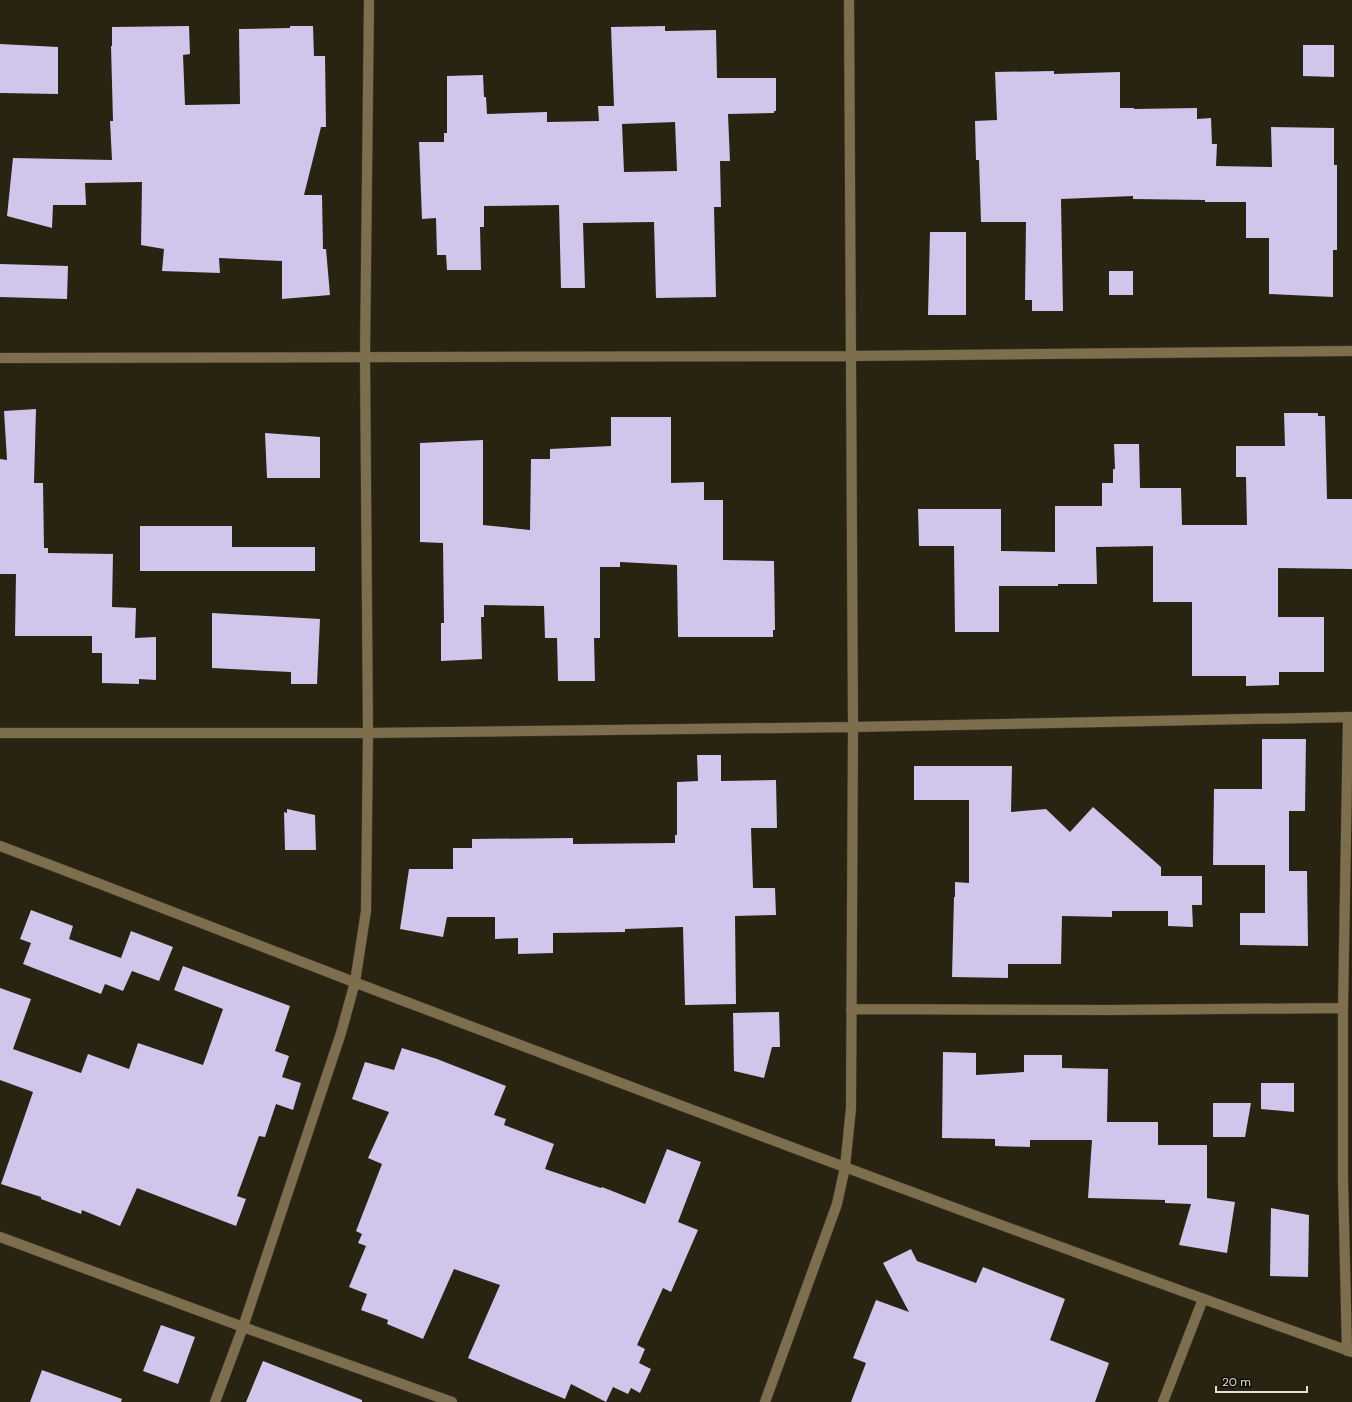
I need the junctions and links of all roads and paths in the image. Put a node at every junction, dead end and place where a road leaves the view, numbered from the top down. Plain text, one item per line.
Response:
1 (369, 0) edge
2 (849, 0) edge
3 (1352, 352) edge
4 (850, 356) junction
5 (0, 358) edge
6 (365, 358) junction
7 (1350, 717) edge
8 (853, 727) junction
9 (368, 732) junction
10 (0, 734) edge
11 (0, 846) edge
12 (355, 982) junction
13 (1343, 1008) junction
14 (851, 1009) junction
15 (845, 1167) junction
16 (0, 1237) edge
17 (1203, 1299) junction
18 (243, 1327) junction
19 (1350, 1352) edge
20 (215, 1402) edge
21 (452, 1402) edge
22 (765, 1402) edge
23 (1163, 1402) edge

1 - 6 street
2 - 4 street
3 - 4 street
4 - 6 street
4 - 8 street
5 - 6 street
6 - 9 street
7 - 8 street
7 - 13 street
8 - 9 street
8 - 14 street
9 - 10 street
9 - 12 street
11 - 12 street
12 - 15 street
12 - 18 street
13 - 14 street
13 - 19 street
14 - 15 street
15 - 17 street
15 - 22 street
16 - 18 street
17 - 19 street
17 - 23 street
18 - 20 street
18 - 21 street

